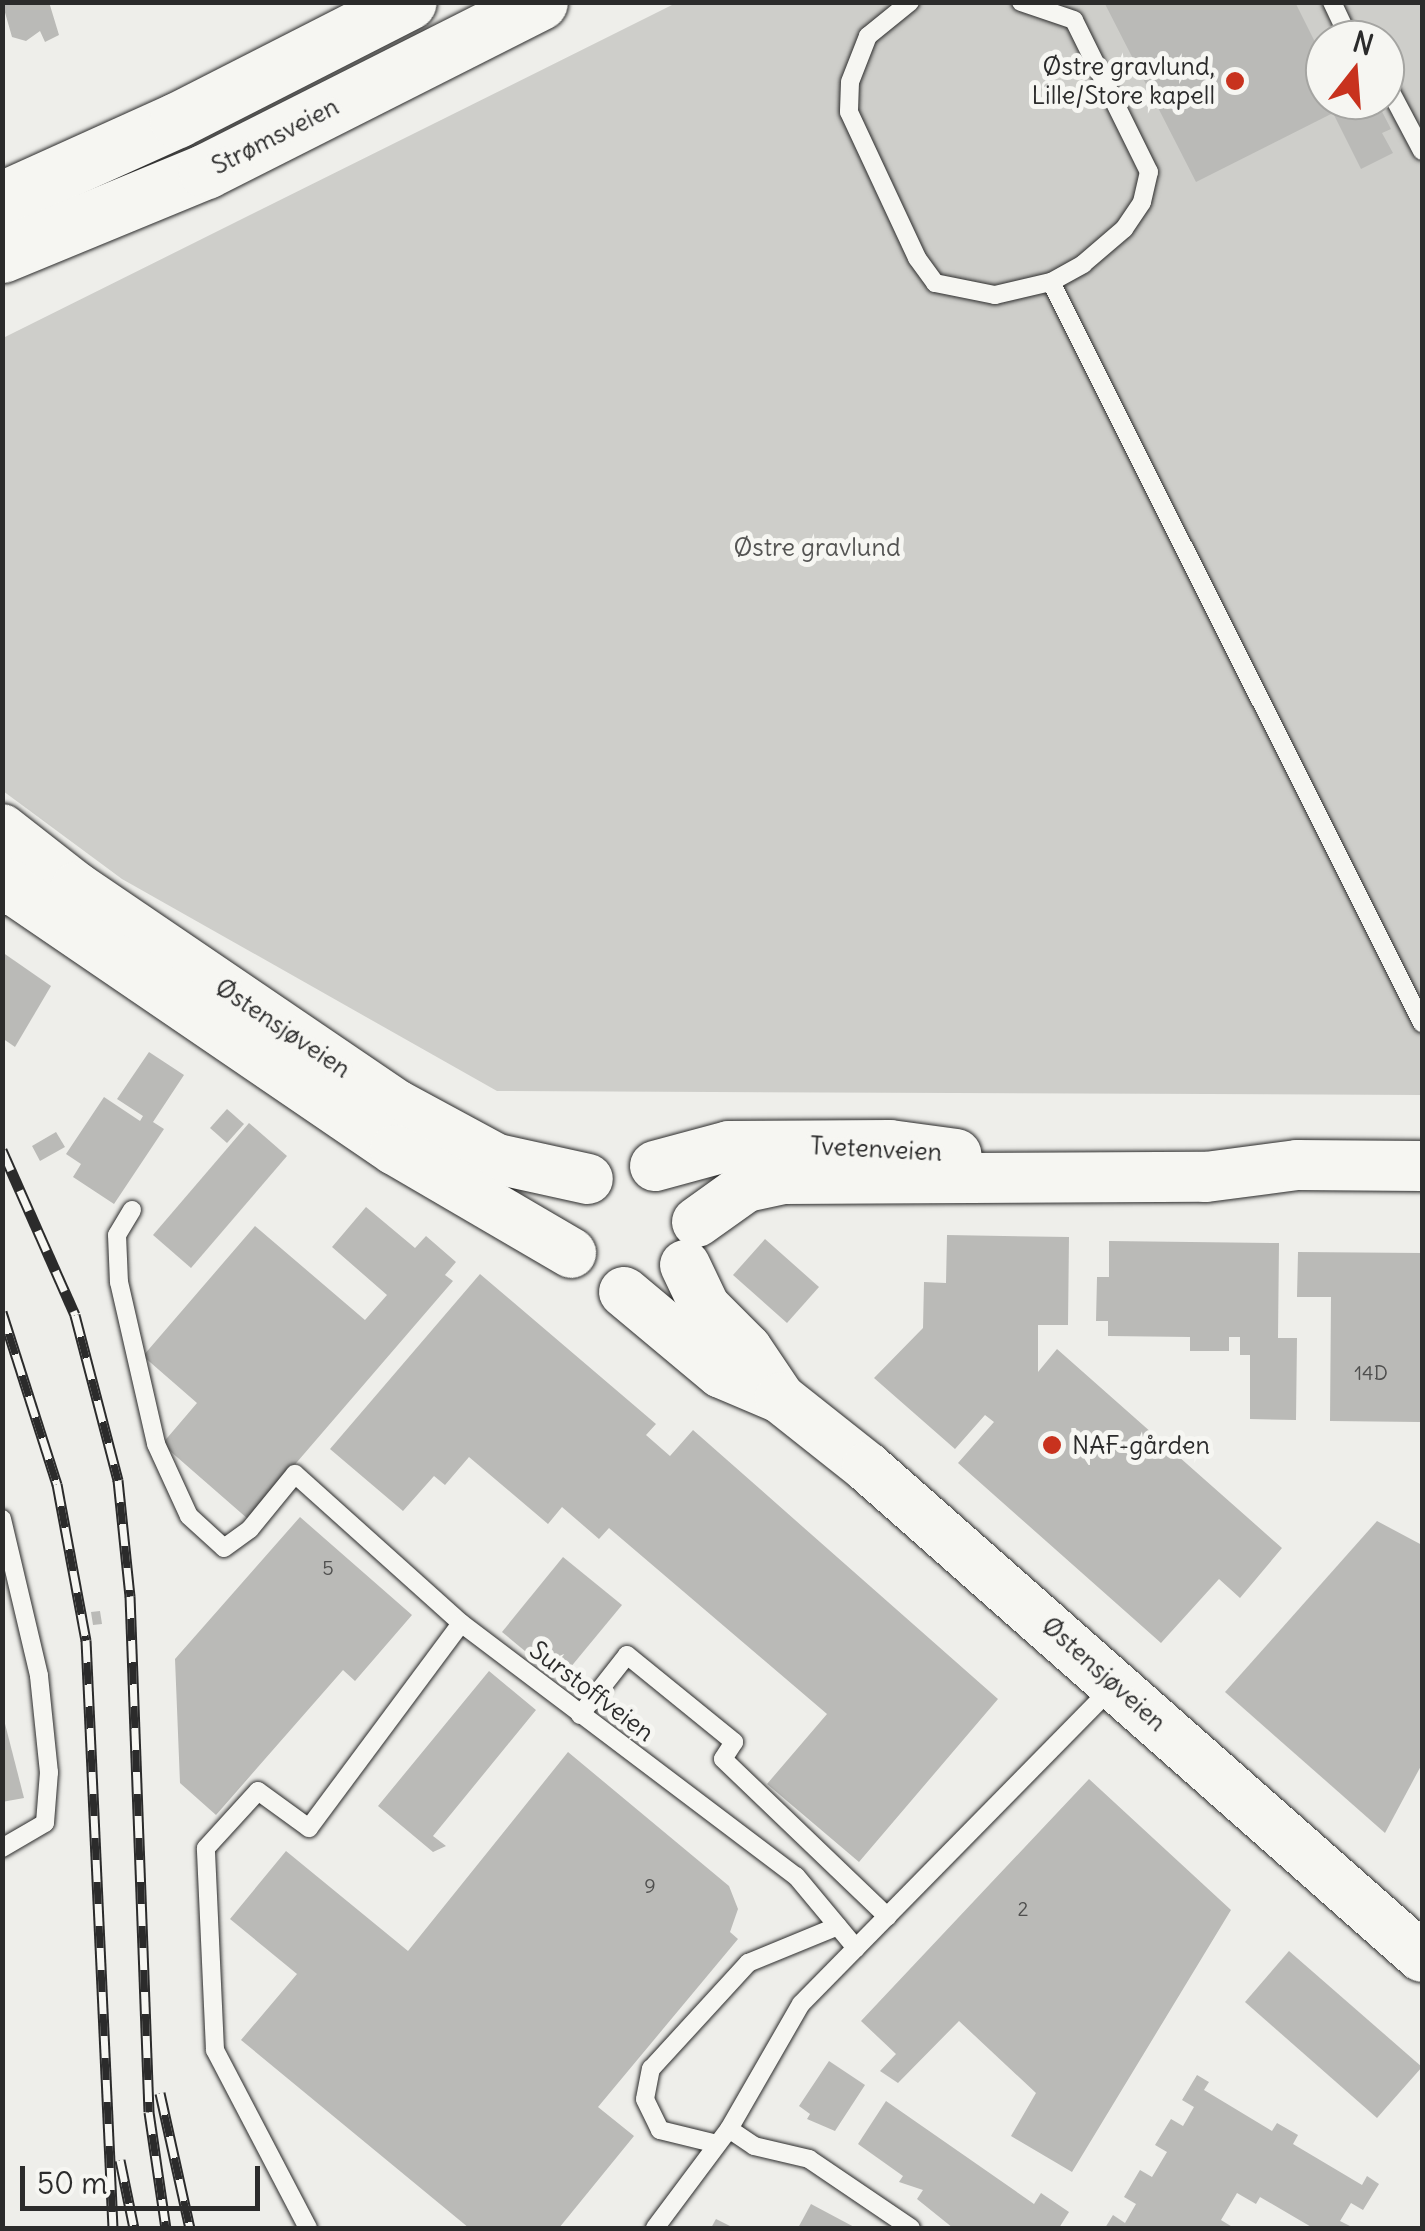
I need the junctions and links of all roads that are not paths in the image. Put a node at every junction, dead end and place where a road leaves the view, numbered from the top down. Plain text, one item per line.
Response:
1 (409, 2) edge
2 (540, 2) edge
3 (1022, 2) edge
4 (905, 3) edge
5 (1072, 11) edge
6 (1405, 118) edge
7 (1422, 151) edge
8 (206, 171) junction
9 (2, 199) edge
10 (2, 255) edge
11 (1051, 282) junction
12 (2, 288) edge
13 (2, 829) edge
14 (5, 885) edge
15 (1422, 1023) edge
16 (655, 1166) junction
17 (1422, 1166) edge
18 (1098, 1175) junction
19 (1206, 1177) junction
20 (588, 1179) junction
21 (1422, 1198) edge
22 (132, 1210) dead end
23 (691, 1244) junction
24 (572, 1253) junction
25 (624, 1292) junction
26 (780, 1398) junction
27 (2, 1519) edge
28 (462, 1623) junction
29 (1115, 1684) junction
30 (580, 1715) junction
31 (2, 1848) edge
32 (888, 1917) junction
33 (838, 1926) junction
34 (856, 1948) junction
35 (1422, 1957) edge
36 (723, 2136) junction
37 (308, 2228) edge
38 (655, 2228) edge
39 (911, 2228) edge

1 - 9 highway
2 - 8 highway, Strømsveien
3 - 5 lane
4 - 11 lane
5 - 11 lane
6 - 7 lane
8 - 10 highway, Strømsveien
8 - 12 highway
11 - 15 lane
13 - 20 main road, Østensjøveien
14 - 24 main road, Østensjøveien
16 - 18 main road, Tvetenveien
16 - 20 main road
16 - 23 main road, Østensjøveien
17 - 19 main road, Tvetenveien
18 - 19 main road, Tvetenveien
18 - 23 main road, Tvetenveien
19 - 21 main road, Tvetenveien
20 - 24 main road
22 - 28 lane, Surstoffveien
23 - 25 main road
23 - 26 main road, Østensjøveien
24 - 25 main road, Østensjøveien
25 - 26 main road, Østensjøveien
26 - 29 main road, Østensjøveien
27 - 31 lane
28 - 30 lane, Surstoffveien
28 - 37 lane
29 - 32 lane
29 - 35 main road, Østensjøveien
30 - 32 lane
30 - 33 lane, Surstoffveien
32 - 34 lane
33 - 34 lane, Surstoffveien
33 - 36 lane
34 - 36 lane
36 - 38 lane
36 - 39 lane

